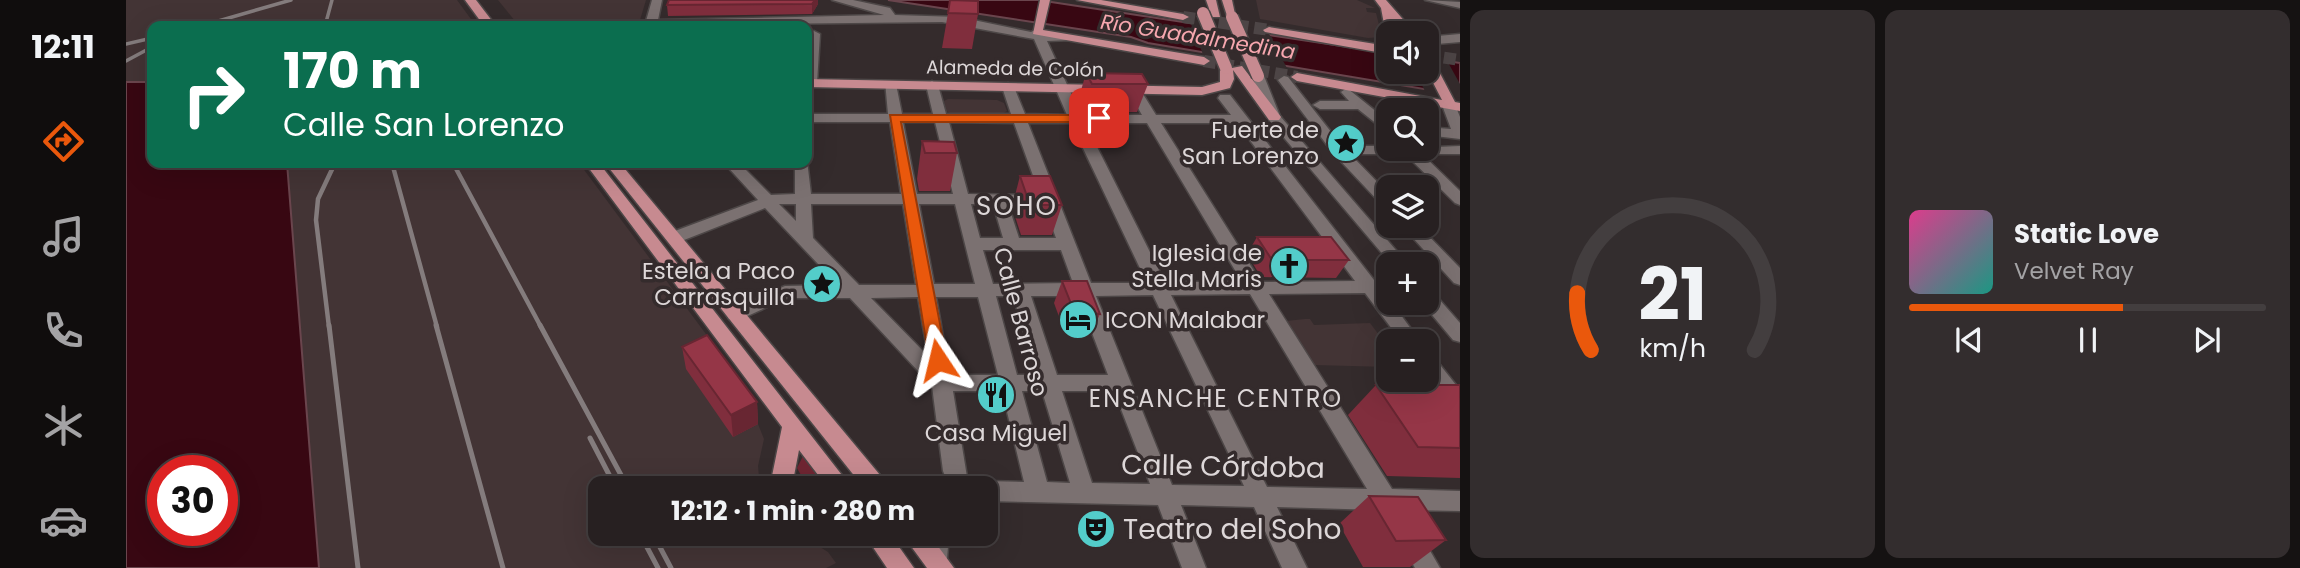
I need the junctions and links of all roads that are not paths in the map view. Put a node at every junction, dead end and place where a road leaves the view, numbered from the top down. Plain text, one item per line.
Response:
1 (470, 0) edge
2 (484, 0) edge
3 (657, 0) edge
4 (837, 0) edge
5 (1045, 0) edge
6 (1082, 0) edge
7 (1198, 0) edge
8 (1211, 0) edge
9 (1227, 0) edge
10 (1430, 0) edge
11 (1389, 1) edge
12 (1460, 5) edge
13 (1183, 17) tunnel mouth
14 (892, 18) junction
15 (486, 21) edge
16 (499, 21) edge
17 (652, 21) edge
18 (781, 21) edge
19 (1390, 21) edge
20 (1401, 21) edge
21 (1038, 31) junction
22 (814, 34) dead end
23 (1068, 38) joint
24 (1460, 38) edge
25 (1439, 40) edge
26 (1376, 43) edge
27 (1439, 44) edge
28 (1376, 48) edge
29 (1460, 51) edge
30 (812, 54) edge
31 (1204, 61) tunnel mouth
32 (1233, 72) junction
33 (1258, 76) joint
34 (1290, 79) joint
35 (1439, 80) edge
36 (812, 83) edge
37 (890, 84) junction
38 (932, 85) junction
39 (1008, 87) junction
40 (1062, 88) junction
41 (1133, 89) junction
42 (1223, 92) junction
43 (1347, 92) dead end
44 (1452, 103) edge
45 (1320, 105) dead end
46 (1361, 105) junction
47 (1274, 117) junction
48 (812, 118) edge
49 (894, 118) junction
50 (942, 118) junction
51 (1019, 118) junction
52 (1078, 118) junction
53 (1150, 118) junction
54 (1376, 118) edge
55 (1239, 119) junction
56 (1439, 132) edge
57 (1460, 134) edge
58 (1376, 149) edge
59 (1339, 150) junction
60 (1439, 150) edge
61 (1460, 150) edge
62 (1420, 161) edge
63 (596, 168) edge
64 (616, 168) edge
65 (736, 168) edge
66 (802, 168) edge
67 (1376, 189) edge
68 (802, 198) junction
69 (999, 199) junction
70 (1049, 199) junction
71 (911, 200) junction
72 (962, 200) junction
73 (1460, 200) edge
74 (768, 201) junction
75 (1422, 238) edge
76 (673, 239) junction
77 (805, 242) junction
78 (974, 244) junction
79 (1013, 244) junction
80 (1067, 244) junction
81 (1390, 252) edge
82 (1459, 276) edge
83 (1256, 287) junction
84 (1370, 287) junction
85 (1160, 290) junction
86 (1086, 291) junction
87 (856, 292) junction
88 (927, 292) junction
89 (986, 292) junction
90 (1021, 292) junction
91 (1439, 311) edge
92 (735, 314) junction
93 (1402, 329) edge
94 (1460, 335) edge
95 (1439, 378) edge
96 (1010, 382) junction
97 (942, 383) junction
98 (1050, 383) junction
99 (1122, 383) junction
100 (1460, 405) edge
101 (793, 426) junction
102 (783, 476) edge
103 (832, 476) edge
104 (867, 476) edge
105 (956, 476) edge
106 (998, 491) edge
107 (1038, 492) junction
108 (1084, 493) junction
109 (1166, 495) junction
110 (1261, 497) junction
111 (1386, 500) junction
112 (1460, 501) edge
113 (885, 546) edge
114 (925, 546) edge
115 (938, 546) edge
116 (939, 564) edge
117 (902, 568) edge
118 (1194, 568) edge
119 (1295, 568) edge
120 (1428, 568) edge

1 - 15 main road
2 - 16 main road
3 - 17 street
4 - 14 street
5 - 21 main road
6 - 13 main road
7 - 32 main road, bridge
8 - 32 main road
9 - 33 main road, bridge
10 - 12 street
11 - 19 main road
11 - 20 main road
14 - 18 street
14 - 21 street
21 - 23 street
21 - 40 street
22 - 30 street
23 - 31 main road
24 - 25 street
26 - 28 main road
27 - 29 street
32 - 42 main road
32 - 47 main road
33 - 47 street
34 - 44 main road
34 - 59 street
35 - 44 main road
36 - 37 main road, Alameda de Colón
37 - 38 main road, Alameda de Colón
37 - 49 street
38 - 39 main road, Alameda de Colón
38 - 50 street, Calle Barroso
39 - 40 main road, Alameda de Colón
39 - 51 street
40 - 41 main road, Alameda de Colón
40 - 52 street
41 - 42 main road, Alameda de Colón
41 - 53 street
42 - 55 street
43 - 46 street
44 - 57 street
45 - 46 street
46 - 54 street
47 - 81 street
48 - 49 street
49 - 50 street
49 - 71 street
50 - 51 street
50 - 72 street, Calle Barroso
51 - 52 street
51 - 70 street
52 - 53 street
52 - 85 street
53 - 55 street
53 - 83 street
55 - 84 street
56 - 57 street
58 - 59 street
59 - 67 street
60 - 61 street
62 - 73 street
63 - 101 main road
64 - 76 main road
65 - 74 street
66 - 68 street
68 - 71 street
68 - 74 street
68 - 77 street
69 - 70 street
69 - 72 street
69 - 79 street
70 - 80 street
71 - 72 street
71 - 88 street
72 - 78 street, Calle Barroso
74 - 76 street
74 - 77 street
75 - 82 street
76 - 92 main road
77 - 87 street
78 - 79 street
78 - 89 street, Calle Barroso
79 - 80 street
80 - 86 street
83 - 84 street
83 - 85 street
83 - 111 street
84 - 93 street
85 - 86 street
85 - 110 street
86 - 90 street
86 - 99 street
87 - 88 street
87 - 92 street
87 - 97 street
88 - 89 street
88 - 97 street
89 - 90 street
89 - 96 street, Calle Barroso
90 - 98 street
91 - 94 street
92 - 104 main road
95 - 100 street
96 - 97 street
96 - 98 street
96 - 107 street, Calle Barroso
97 - 105 street
98 - 99 street
98 - 108 street
99 - 109 street
101 - 102 main road
101 - 103 main road
106 - 107 street, Calle Córdoba
107 - 108 street, Calle Córdoba
108 - 109 street, Calle Córdoba
109 - 110 street, Calle Córdoba
109 - 118 street
110 - 111 street, Calle Córdoba
110 - 119 street
111 - 112 street, Calle Córdoba
111 - 120 street
113 - 117 main road
114 - 116 main road
115 - 116 street

